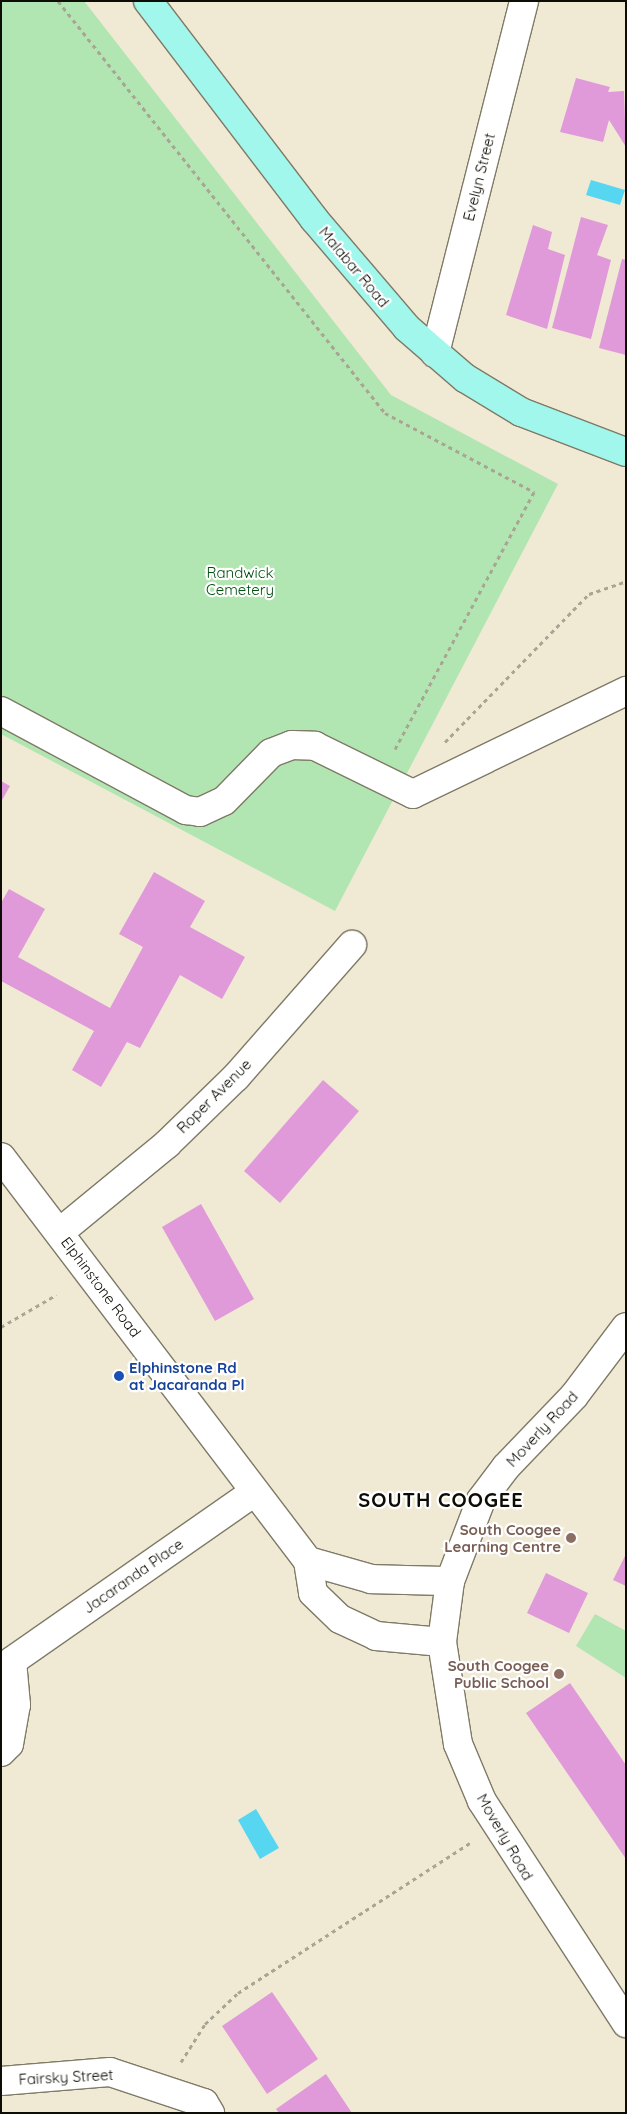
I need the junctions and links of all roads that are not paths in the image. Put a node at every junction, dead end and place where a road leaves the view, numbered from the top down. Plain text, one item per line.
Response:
1 (148, 1) edge
2 (524, 1) edge
3 (435, 353) junction
4 (626, 452) edge
5 (626, 691) edge
6 (1, 711) edge
7 (352, 945) dead end
8 (1, 1156) edge
9 (60, 1232) junction
10 (626, 1327) edge
11 (254, 1492) junction
12 (308, 1561) junction
13 (450, 1581) junction
14 (442, 1642) junction
15 (7, 1656) edge
16 (1, 1752) edge
17 (626, 2023) edge
18 (1, 2081) edge
19 (210, 2113) edge

1 - 3 main road, Malabar Road
2 - 3 street, Evelyn Street
3 - 4 main road, Malabar Road
5 - 6 street
7 - 9 street, Roper Avenue
8 - 9 street, Elphinstone Road
9 - 11 street, Elphinstone Road
10 - 13 street, Moverly Road
11 - 12 street, Elphinstone Road
11 - 15 street, Jacaranda Place
12 - 13 street
12 - 14 street, Elphinstone Road
13 - 14 street, Moverly Road
14 - 17 street, Moverly Road
15 - 16 street, Jacaranda Place
18 - 19 street, Fairsky Street

